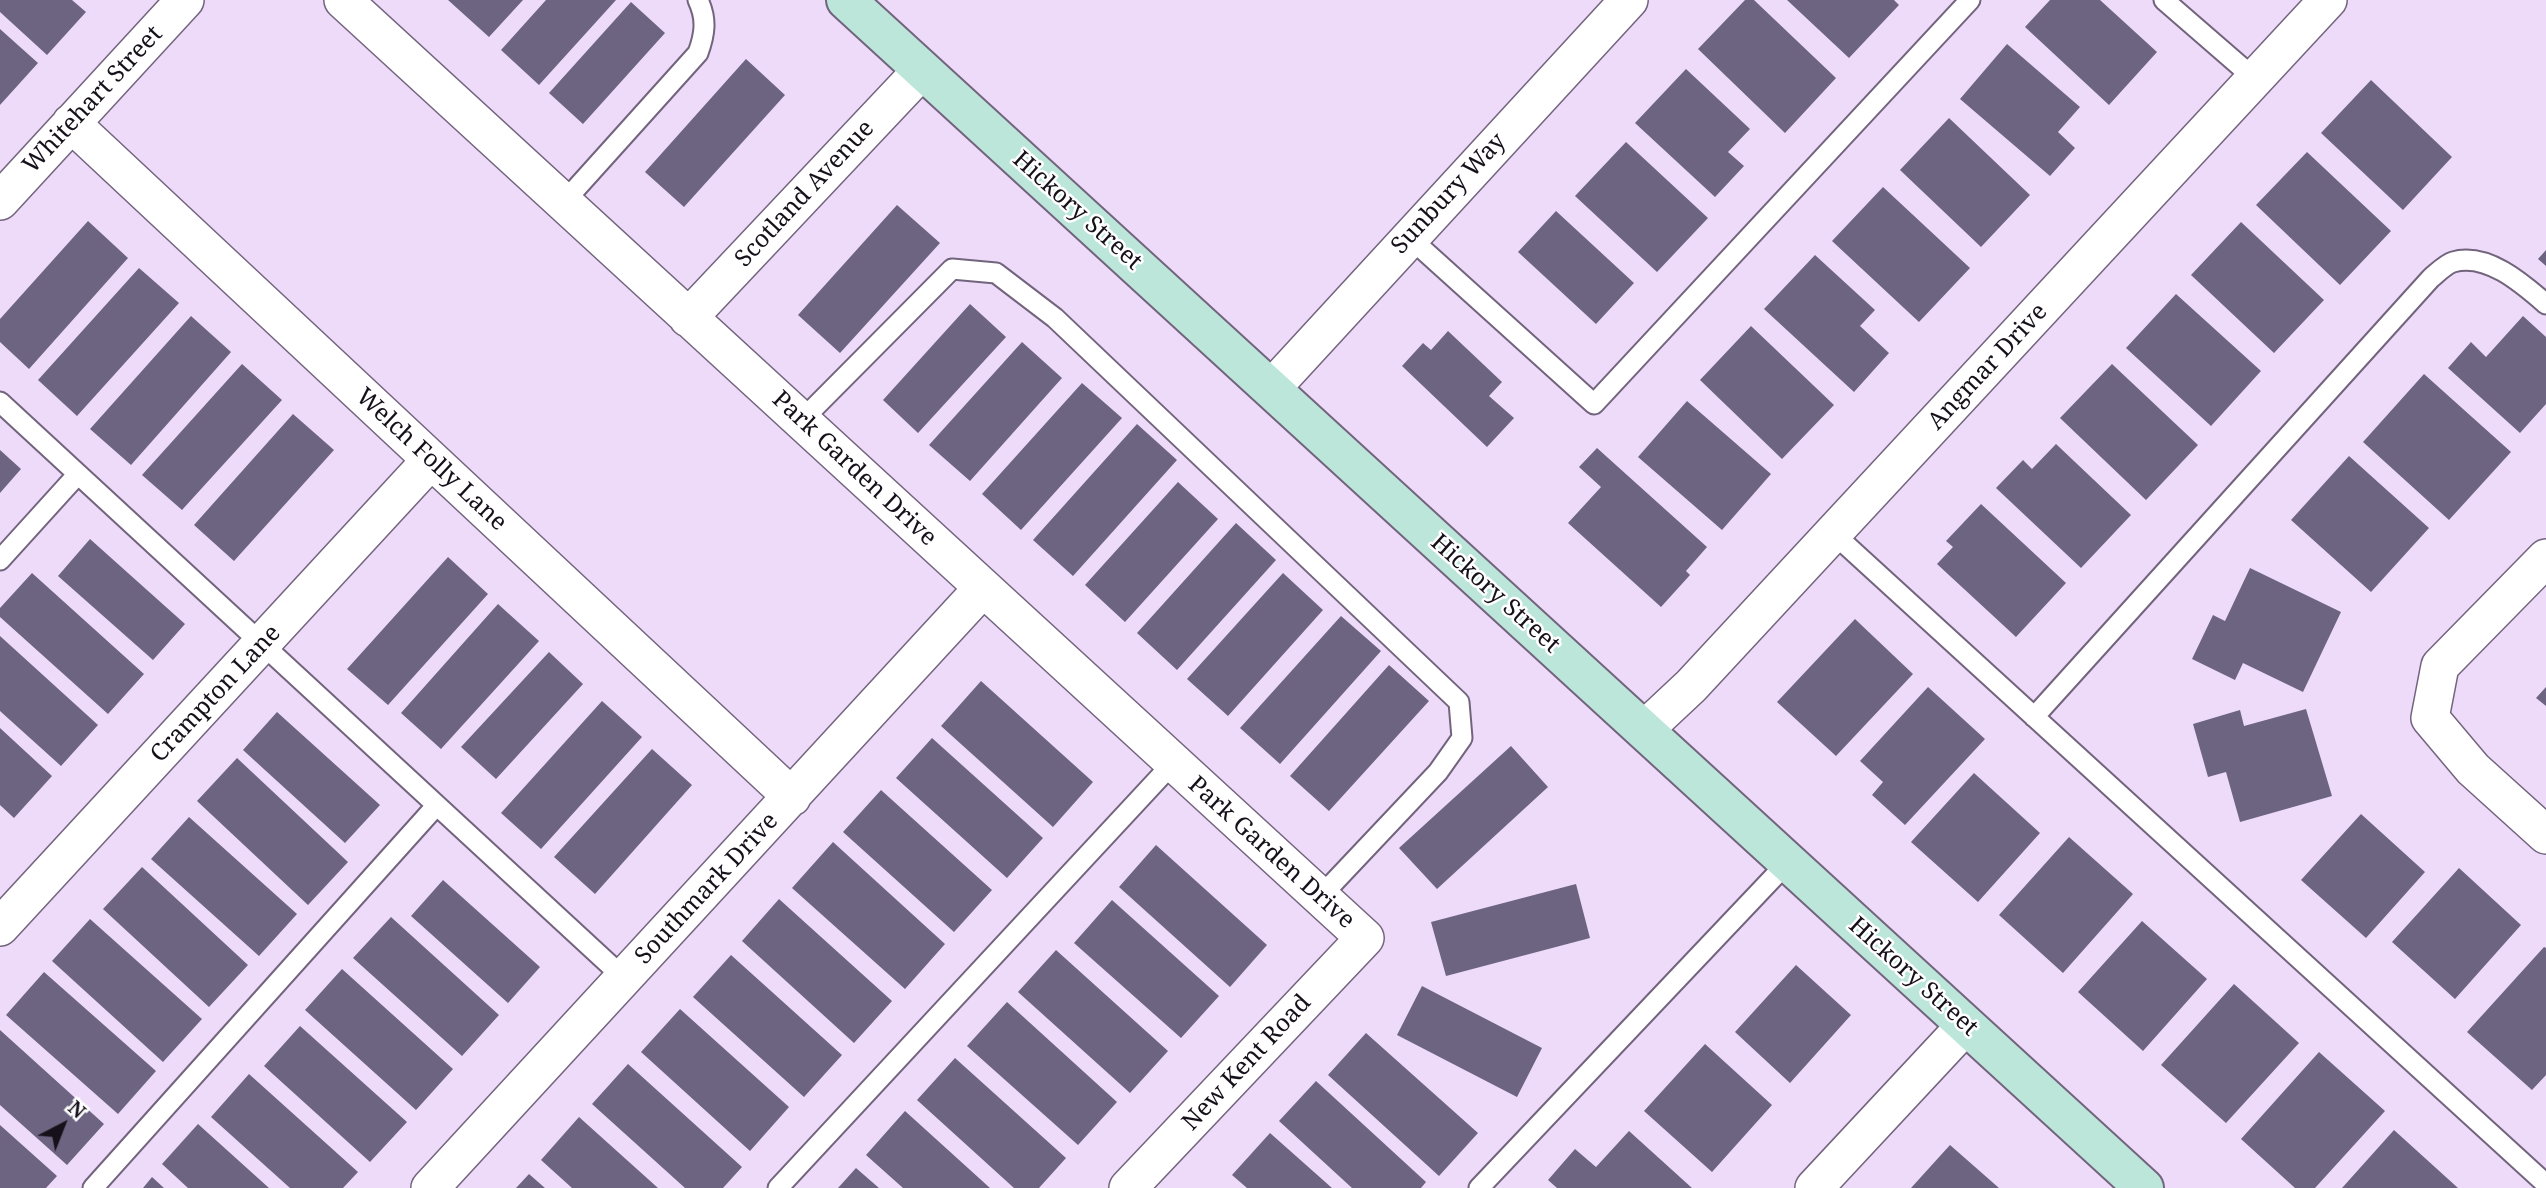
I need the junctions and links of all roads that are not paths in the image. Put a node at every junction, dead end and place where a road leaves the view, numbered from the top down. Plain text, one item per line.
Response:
1 (185, 0) edge
2 (343, 0) edge
3 (698, 0) edge
4 (846, 0) edge
5 (1629, 0) edge
6 (1970, 0) edge
7 (2164, 0) edge
8 (2328, 0) edge
9 (922, 70) junction
10 (2255, 79) junction
11 (71, 123) junction
12 (0, 201) edge
13 (563, 203) junction
14 (1409, 237) junction
15 (2546, 304) edge
16 (688, 318) junction
17 (1270, 389) junction
18 (0, 402) edge
19 (801, 421) junction
20 (431, 460) junction
21 (78, 474) junction
22 (1833, 533) junction
23 (2546, 558) edge
24 (0, 560) edge
25 (983, 588) junction
26 (261, 645) junction
27 (2034, 717) junction
28 (1644, 730) junction
29 (1173, 763) junction
30 (792, 797) junction
31 (436, 806) junction
32 (2546, 835) edge
33 (1788, 862) junction
34 (1320, 897) junction
35 (0, 927) edge
36 (1365, 938) joint
37 (624, 978) junction
38 (1966, 1025) junction
39 (2546, 1184) edge
40 (93, 1188) edge
41 (430, 1188) edge
42 (778, 1188) edge
43 (1128, 1188) edge
44 (1479, 1188) edge
45 (1814, 1188) edge
46 (2144, 1188) edge

1 - 11 street, Whitehart Street
2 - 13 street, Park Garden Drive
3 - 13 lane
4 - 9 street, Hickory Street
5 - 14 street, Sunbury Way
6 - 14 lane
7 - 10 lane
8 - 10 street, Angmar Drive
9 - 16 street, Scotland Avenue
9 - 17 street, Hickory Street
10 - 22 street, Angmar Drive
11 - 12 street, Whitehart Street
11 - 20 street, Welch Folly Lane
13 - 16 street, Park Garden Drive
14 - 17 street, Sunbury Way
15 - 27 lane
16 - 19 street, Park Garden Drive
17 - 28 street, Hickory Street
18 - 21 lane
19 - 25 street, Park Garden Drive
19 - 34 lane
20 - 26 street, Crampton Lane
20 - 30 street, Welch Folly Lane
21 - 24 lane
21 - 26 lane
22 - 27 lane
22 - 28 street, Angmar Drive
23 - 32 street
25 - 29 street, Park Garden Drive
25 - 30 street, Southmark Drive
26 - 31 lane
26 - 35 street, Crampton Lane
27 - 39 lane
28 - 33 street, Hickory Street
29 - 34 street, Park Garden Drive
29 - 42 lane
30 - 37 street, Southmark Drive
31 - 37 lane
31 - 40 lane
33 - 38 street, Hickory Street
33 - 44 lane
34 - 36 street, Park Garden Drive
36 - 43 street, New Kent Road
37 - 41 street, Southmark Drive
38 - 45 street
38 - 46 street, Hickory Street

